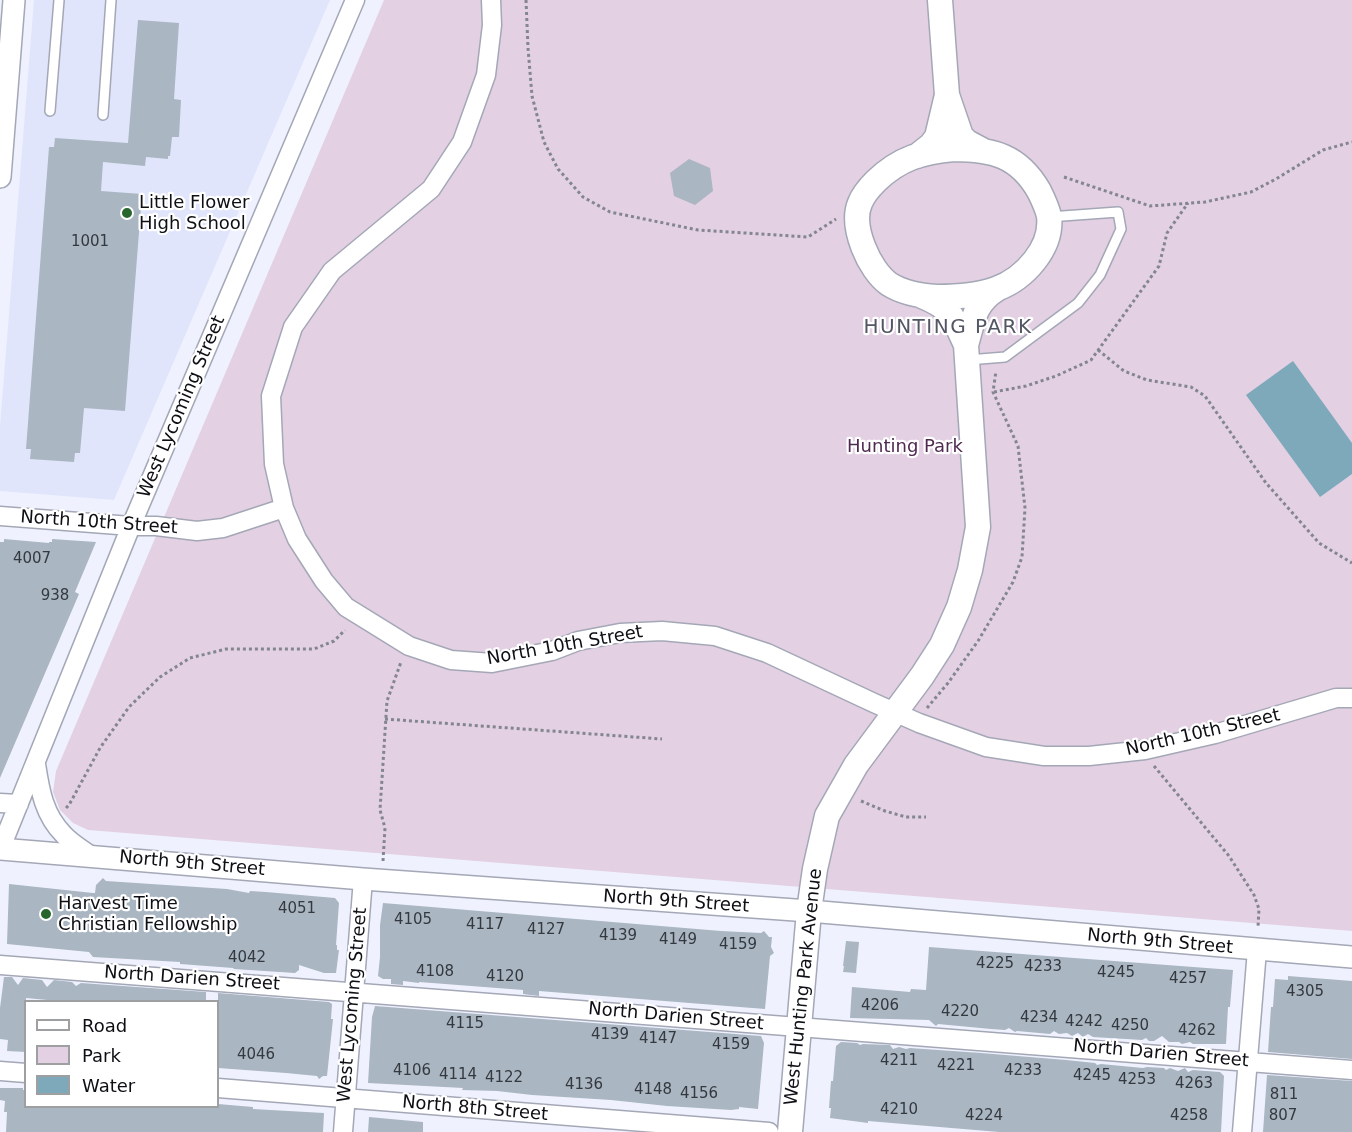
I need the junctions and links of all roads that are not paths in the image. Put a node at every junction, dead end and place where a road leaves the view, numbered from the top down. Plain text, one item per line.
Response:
1 (14, 0) edge
2 (59, 0) edge
3 (111, 0) edge
4 (355, 0) edge
5 (490, 0) edge
6 (940, 0) edge
7 (947, 95) junction
8 (50, 111) dead end
9 (103, 115) dead end
10 (982, 150) junction
11 (916, 156) junction
12 (0, 177) edge
13 (1049, 218) junction
14 (997, 289) junction
15 (921, 295) junction
16 (966, 353) junction
17 (284, 508) junction
18 (0, 516) edge
19 (131, 526) junction
20 (1352, 698) edge
21 (896, 712) junction
22 (36, 763) junction
23 (0, 803) edge
24 (18, 804) junction
25 (0, 849) edge
26 (91, 856) junction
27 (363, 879) junction
28 (809, 911) junction
29 (1257, 950) junction
30 (1352, 957) edge
31 (0, 965) edge
32 (354, 992) junction
33 (798, 1026) junction
34 (1248, 1061) junction
35 (1352, 1070) edge
36 (0, 1071) edge
37 (24, 1073) edge
38 (219, 1088) edge
39 (345, 1098) junction
40 (343, 1132) edge
41 (769, 1132) edge
42 (790, 1132) edge
43 (1242, 1132) edge

1 - 12 street
2 - 8 lane
3 - 9 lane
4 - 19 street, West Lycoming Street
5 - 17 street
6 - 7 main road, West Hunting Park Avenue
7 - 10 main road, West Hunting Park Avenue
7 - 11 main road, West Hunting Park Avenue
10 - 11 main road, West Hunting Park Avenue
10 - 13 main road, West Hunting Park Avenue
11 - 15 main road, West Hunting Park Avenue
13 - 14 main road, West Hunting Park Avenue
13 - 16 lane
14 - 15 main road, West Hunting Park Avenue
14 - 16 main road, West Hunting Park Avenue
15 - 16 main road, West Hunting Park Avenue
16 - 21 main road, West Hunting Park Avenue
17 - 19 street, North 10th Street
17 - 21 street, North 10th Street
18 - 19 street, North 10th Street
19 - 22 street, West Lycoming Street
20 - 21 street, North 10th Street
21 - 28 main road, West Hunting Park Avenue
22 - 24 street, West Lycoming Street
22 - 26 street
23 - 24 street
24 - 25 street, West Lycoming Street
25 - 26 street, North 9th Street
26 - 27 street, North 9th Street
27 - 28 street, North 9th Street
27 - 32 street, West Lycoming Street
28 - 29 street, North 9th Street
28 - 33 main road, West Hunting Park Avenue
29 - 30 street, North 9th Street
29 - 34 street
31 - 32 street, North Darien Street
32 - 33 street, North Darien Street
32 - 39 street, West Lycoming Street
33 - 34 street, North Darien Street
33 - 42 main road, West Hunting Park Avenue
34 - 35 street, North Darien Street
34 - 43 street
36 - 37 street
38 - 39 street, North 8th Street
39 - 40 street, West Lycoming Street
39 - 41 street, North 8th Street

